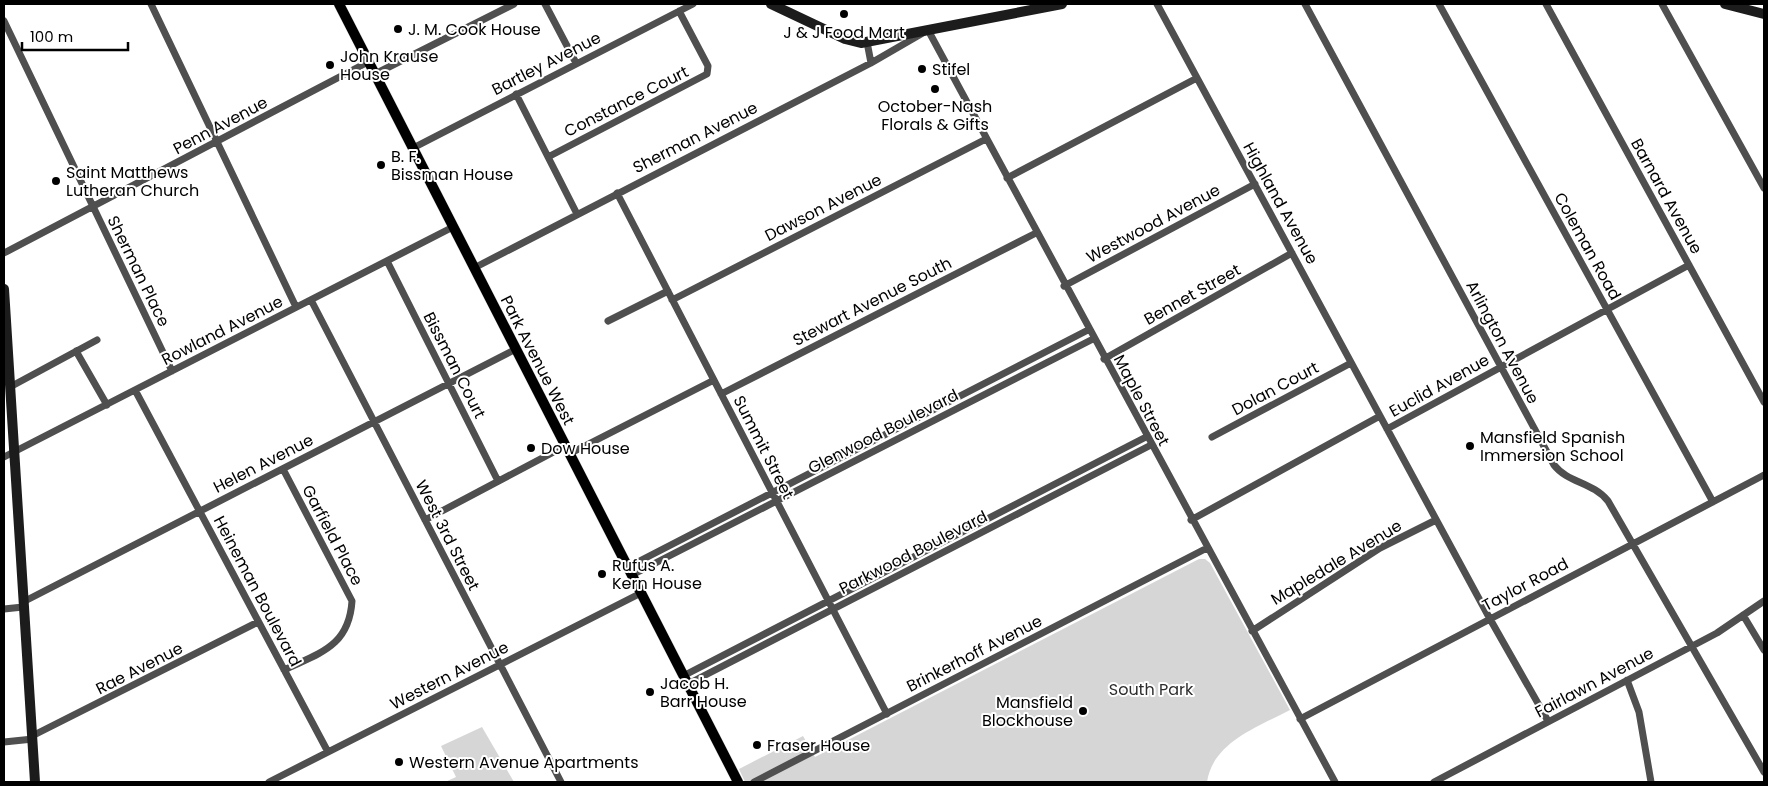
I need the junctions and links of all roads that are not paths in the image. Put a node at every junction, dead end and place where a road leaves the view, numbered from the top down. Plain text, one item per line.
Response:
1 (151, 4) edge
2 (339, 4) edge
3 (514, 4) edge
4 (544, 4) edge
5 (693, 4) edge
6 (771, 4) edge
7 (1062, 4) edge
8 (1157, 4) edge
9 (1305, 4) edge
10 (1439, 4) edge
11 (1546, 4) edge
12 (1662, 4) edge
13 (1725, 4) edge
14 (1745, 6) edge
15 (679, 11) junction
16 (1764, 14) edge
17 (4, 21) edge
18 (928, 30) junction
19 (867, 42) junction
20 (368, 62) junction
21 (871, 63) junction
22 (576, 64) junction
23 (375, 74) junction
24 (1197, 78) junction
25 (516, 94) junction
26 (986, 139) junction
27 (217, 141) junction
28 (413, 148) junction
29 (548, 157) junction
30 (1007, 178) junction
31 (1255, 184) junction
32 (1764, 188) edge
33 (617, 193) junction
34 (92, 206) junction
35 (577, 214) junction
36 (453, 227) junction
37 (1036, 233) junction
38 (4, 253) edge
39 (1292, 253) junction
40 (387, 261) junction
41 (1689, 265) junction
42 (474, 268) junction
43 (1064, 286) junction
44 (4, 289) edge
45 (668, 291) junction
46 (311, 300) junction
47 (672, 300) junction
48 (296, 307) junction
49 (1607, 308) junction
50 (608, 322) dead end
51 (1088, 330) junction
52 (1093, 339) junction
53 (97, 340) dead end
54 (516, 349) junction
55 (76, 351) junction
56 (1104, 359) junction
57 (1352, 363) junction
58 (1501, 367) junction
59 (172, 371) junction
60 (714, 380) junction
61 (449, 383) junction
62 (10, 387) junction
63 (135, 390) junction
64 (721, 394) junction
65 (1764, 402) edge
66 (106, 405) junction
67 (1380, 416) junction
68 (374, 422) junction
69 (1387, 429) junction
70 (1146, 437) junction
71 (1212, 437) dead end
72 (1151, 445) junction
73 (567, 450) junction
74 (8, 454) edge
75 (283, 468) junction
76 (1764, 475) edge
77 (498, 481) junction
78 (772, 492) junction
79 (777, 501) junction
80 (1713, 502) junction
81 (200, 511) junction
82 (425, 520) junction
83 (1191, 520) junction
84 (1436, 520) junction
85 (1632, 544) junction
86 (1207, 548) junction
87 (630, 571) junction
88 (641, 593) junction
89 (828, 601) junction
90 (1764, 601) edge
91 (23, 605) junction
92 (4, 609) edge
93 (832, 609) junction
94 (1743, 615) junction
95 (1490, 619) junction
96 (258, 622) junction
97 (1252, 631) junction
98 (1692, 646) junction
99 (1764, 650) edge
100 (500, 665) junction
101 (284, 670) junction
102 (685, 680) junction
103 (1627, 680) junction
104 (887, 714) junction
105 (1300, 719) junction
106 (1548, 722) junction
107 (32, 738) junction
108 (4, 742) edge
109 (328, 752) junction
110 (1764, 772) edge
111 (36, 782) edge
112 (269, 782) edge
113 (560, 782) edge
114 (738, 782) edge
115 (754, 782) edge
116 (1335, 782) edge
117 (1434, 782) edge
118 (1651, 782) edge

1 - 27 street
2 - 20 main road, Park Avenue West
3 - 23 street
4 - 22 street
5 - 15 street, Bartley Avenue
6 - 19 main road
7 - 18 main road
8 - 24 street, Highland Avenue
9 - 58 street, Arlington Avenue
10 - 49 street, Coleman Road
11 - 41 street, Barnard Avenue
12 - 32 street
13 - 14 main road
14 - 16 main road
15 - 22 street, Bartley Avenue
15 - 29 street, Constance Court
17 - 34 street, Sherman Place
18 - 19 main road
18 - 21 street, Sherman Avenue
18 - 26 street, Maple Street
19 - 21 street
20 - 23 main road, Park Avenue West
20 - 27 street, Penn Avenue
21 - 33 street, Sherman Avenue
22 - 25 street, Bartley Avenue
23 - 28 main road, Park Avenue West
24 - 30 street
24 - 31 street, Highland Avenue
25 - 28 street, Bartley Avenue
25 - 29 street
26 - 30 street, Maple Street
26 - 47 street, Dawson Avenue
27 - 34 street, Penn Avenue
27 - 48 street
28 - 36 main road, Park Avenue West
29 - 35 street
30 - 37 street, Maple Street
31 - 39 street, Highland Avenue
31 - 43 street, Westwood Avenue
33 - 35 street, Sherman Avenue
33 - 45 street, Summit Street
34 - 38 street, Penn Avenue
34 - 59 street, Sherman Place
35 - 42 street, Sherman Avenue
36 - 40 street, Rowland Avenue
36 - 42 main road, Park Avenue West
37 - 43 street, Maple Street
37 - 64 street, Stewart Avenue South
39 - 56 street, Bennet Street
39 - 57 street, Highland Avenue
40 - 46 street, Rowland Avenue
40 - 61 street, Bissman Court
41 - 49 street, Euclid Avenue
41 - 65 street, Barnard Avenue
42 - 54 main road, Park Avenue West
43 - 51 street, Maple Street
44 - 62 main road
45 - 47 street, Summit Street
45 - 50 street
46 - 48 street, Rowland Avenue
46 - 68 street, West 3rd Street
47 - 60 street, Summit Street
48 - 59 street, Rowland Avenue
49 - 58 street, Euclid Avenue
49 - 80 street, Coleman Road
51 - 52 street, Maple Street
51 - 78 street, Glenwood Boulevard
52 - 56 street, Maple Street
52 - 79 street, Glenwood Boulevard
53 - 55 street
54 - 61 street, Helen Avenue
54 - 73 main road, Park Avenue West
55 - 62 street
55 - 66 street
56 - 70 street, Maple Street
57 - 67 street, Highland Avenue
57 - 71 street, Dolan Court
58 - 69 street, Euclid Avenue
58 - 85 street, Arlington Avenue
59 - 63 street, Rowland Avenue
60 - 64 street, Summit Street
60 - 73 street
61 - 68 street, Helen Avenue
61 - 77 street, Bissman Court
62 - 74 main road
63 - 66 street, Rowland Avenue
63 - 81 street, Heineman Boulevard
64 - 78 street, Summit Street
66 - 74 street, Rowland Avenue
67 - 69 street, Highland Avenue
67 - 83 street, Euclid Avenue
68 - 75 street, Helen Avenue
68 - 82 street, West 3rd Street
69 - 84 street
70 - 72 street, Maple Street
70 - 89 street
72 - 83 street, Maple Street
72 - 93 street, Parkwood Boulevard
73 - 77 street
73 - 87 main road, Park Avenue West
74 - 91 main road
75 - 81 street, Helen Avenue
75 - 101 street, Garfield Place
76 - 80 street, Taylor Road
77 - 82 street
78 - 79 street, Summit Street
78 - 87 street, Glenwood Boulevard
79 - 87 street, Glenwood Boulevard
79 - 89 street, Summit Street
80 - 85 street, Taylor Road
81 - 91 street, Helen Avenue
81 - 96 street, Heineman Boulevard
82 - 100 street, West 3rd Street
83 - 86 street, Maple Street
84 - 95 street
84 - 97 street, Mapledale Avenue
85 - 95 street, Taylor Road
85 - 98 street, Arlington Avenue
86 - 97 street, Maple Street
86 - 104 street, Brinkerhoff Avenue
87 - 88 main road, Park Avenue West
88 - 100 street, Western Avenue
88 - 102 main road, Park Avenue West
89 - 93 street, Summit Street
89 - 102 street
90 - 94 street, Fairlawn Avenue
91 - 92 street, Helen Avenue
91 - 107 main road
93 - 102 street, Parkwood Boulevard
93 - 104 street, Summit Street
94 - 98 street, Fairlawn Avenue
94 - 99 street
95 - 105 street, Taylor Road
95 - 106 street
96 - 101 street, Heineman Boulevard
96 - 107 street, Rae Avenue
97 - 105 street, Maple Street
98 - 103 street, Fairlawn Avenue
98 - 110 street, Arlington Avenue
100 - 109 street, Western Avenue
100 - 113 street, West 3rd Street
101 - 109 street, Heineman Boulevard
102 - 114 main road, Park Avenue West
103 - 106 street, Fairlawn Avenue
103 - 118 street
104 - 115 street, Brinkerhoff Avenue
105 - 116 street, Maple Street
106 - 117 street, Fairlawn Avenue
107 - 108 street, Rae Avenue
107 - 111 main road
109 - 112 street, Western Avenue

